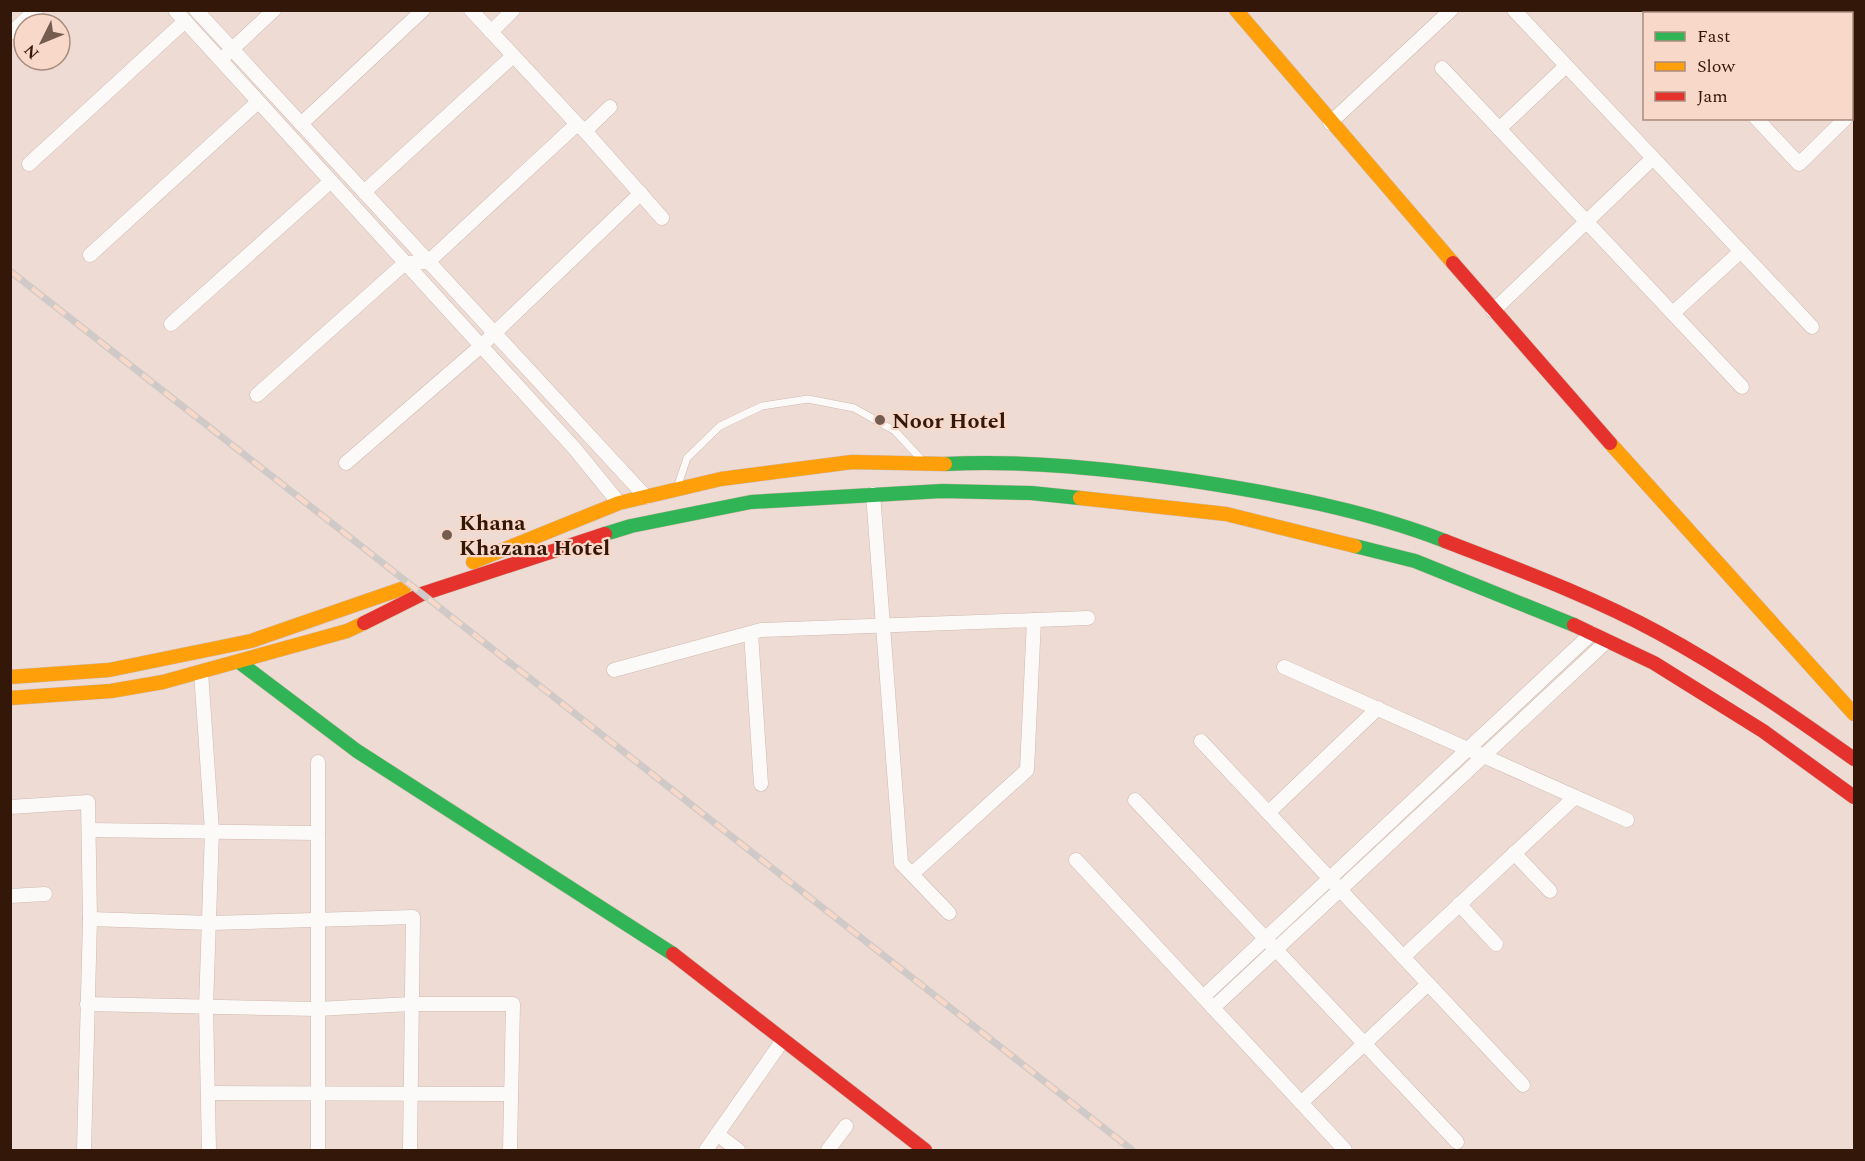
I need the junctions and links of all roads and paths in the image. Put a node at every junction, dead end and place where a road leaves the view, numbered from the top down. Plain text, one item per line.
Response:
1 (175, 10) edge
2 (196, 10) edge
3 (274, 10) edge
4 (423, 10) edge
5 (471, 10) edge
6 (513, 10) edge
7 (1236, 10) edge
8 (1450, 10) edge
9 (1514, 10) edge
10 (185, 21) junction
11 (491, 32) junction
12 (232, 50) junction
13 (513, 56) junction
14 (220, 60) junction
15 (1566, 66) junction
16 (1442, 68) dead end
17 (258, 102) junction
18 (610, 107) dead end
19 (1758, 120) edge
20 (1844, 120) edge
21 (1330, 123) junction
22 (301, 124) junction
23 (581, 128) junction
24 (1499, 129) junction
25 (1653, 158) junction
26 (29, 164) dead end
27 (331, 181) junction
28 (364, 192) junction
29 (641, 194) junction
30 (662, 218) dead end
31 (1587, 222) junction
32 (1741, 251) junction
33 (90, 255) dead end
34 (428, 262) junction
35 (405, 263) junction
36 (1493, 312) junction
37 (1673, 314) junction
38 (171, 324) dead end
39 (1812, 327) dead end
40 (493, 334) junction
41 (481, 346) junction
42 (1742, 387) dead end
43 (257, 395) dead end
44 (346, 463) dead end
45 (927, 465) junction
46 (676, 490) junction
47 (873, 494) junction
48 (646, 497) junction
49 (620, 503) junction
50 (1088, 618) dead end
51 (1034, 620) junction
52 (884, 626) junction
53 (751, 633) junction
54 (1592, 633) junction
55 (1607, 640) junction
56 (239, 662) junction
57 (1284, 667) dead end
58 (614, 670) dead end
59 (201, 672) junction
60 (10, 676) edge
61 (10, 698) edge
62 (1378, 708) junction
63 (1854, 714) edge
64 (1201, 741) dead end
65 (1468, 749) junction
66 (1484, 756) junction
67 (1854, 759) edge
68 (318, 762) dead end
69 (761, 784) dead end
70 (1575, 796) junction
71 (1854, 797) edge
72 (1135, 800) dead end
73 (10, 807) edge
74 (1268, 813) junction
75 (1627, 820) dead end
76 (89, 830) junction
77 (212, 831) junction
78 (318, 833) junction
79 (1514, 853) junction
80 (1076, 860) dead end
81 (912, 874) junction
82 (1330, 878) junction
83 (1340, 890) junction
84 (1550, 891) dead end
85 (45, 894) dead end
86 (10, 896) edge
87 (1460, 904) junction
88 (949, 913) dead end
89 (90, 919) junction
90 (318, 921) junction
91 (211, 923) junction
92 (1266, 938) junction
93 (1496, 944) dead end
94 (1276, 950) junction
95 (1403, 957) junction
96 (1428, 984) junction
97 (1203, 997) junction
98 (87, 1004) junction
99 (411, 1004) junction
100 (206, 1007) junction
101 (1213, 1008) junction
102 (317, 1009) junction
103 (783, 1040) junction
104 (1364, 1044) junction
105 (1523, 1085) dead end
106 (208, 1093) junction
107 (319, 1093) junction
108 (411, 1093) junction
109 (511, 1094) junction
110 (1301, 1103) junction
111 (846, 1126) dead end
112 (717, 1134) junction
113 (1456, 1142) dead end
114 (84, 1150) edge
115 (209, 1150) edge
116 (318, 1150) edge
117 (410, 1150) edge
118 (510, 1150) edge
119 (706, 1150) edge
120 (738, 1150) edge
121 (828, 1150) edge
122 (924, 1150) edge
123 (1345, 1150) edge

1 - 10 street
2 - 12 street
3 - 12 street
4 - 22 street
5 - 11 street
6 - 11 street
7 - 21 main road
8 - 21 street
9 - 15 street
10 - 14 street
10 - 26 street
11 - 13 street
12 - 14 street
12 - 22 street
13 - 23 street
13 - 28 street
14 - 17 street
15 - 24 street
15 - 25 street
16 - 24 street
17 - 27 street
17 - 33 street
18 - 23 street
19 - 20 street
21 - 36 main road
22 - 28 street
23 - 29 street
23 - 34 street
24 - 31 street
25 - 31 street
25 - 32 street
27 - 35 street
27 - 38 street
28 - 34 street
29 - 30 street
29 - 40 street
31 - 36 street
31 - 37 street
32 - 37 street
32 - 39 street
34 - 35 street
34 - 40 street
35 - 41 street
35 - 43 street
36 - 63 main road
37 - 42 street
40 - 41 street
40 - 48 street
41 - 44 street
41 - 49 street
45 - 46 main road
45 - 46 lane
45 - 67 main road
46 - 48 main road
47 - 52 street
47 - 54 main road
47 - 56 main road
48 - 49 main road
49 - 60 main road
50 - 51 street
51 - 52 street
51 - 81 street
52 - 53 street
52 - 81 street
53 - 58 street
53 - 69 street
54 - 55 main road
54 - 65 street
55 - 66 street
55 - 71 main road
56 - 59 main road
56 - 103 main road
57 - 62 street
59 - 61 main road
59 - 77 street
62 - 65 street
62 - 74 street
64 - 74 street
65 - 66 street
65 - 82 street
66 - 70 street
66 - 83 street
68 - 78 street
70 - 75 street
70 - 79 street
72 - 92 street
73 - 76 street
74 - 82 street
76 - 77 street
76 - 89 street
77 - 78 street
77 - 91 street
78 - 90 street
79 - 84 street
79 - 87 street
80 - 97 street
81 - 88 street
82 - 83 street
82 - 92 street
83 - 94 street
83 - 95 street
85 - 86 street
87 - 93 street
87 - 95 street
89 - 91 street
89 - 98 street
90 - 91 street
90 - 99 street
90 - 102 street
91 - 100 street
92 - 94 street
92 - 97 street
94 - 101 street
94 - 104 street
95 - 96 street
96 - 104 street
96 - 105 street
97 - 101 street
98 - 100 street
98 - 114 street
99 - 102 street
99 - 108 street
99 - 109 street
100 - 102 street
100 - 106 street
101 - 110 street
102 - 107 street
103 - 112 street
103 - 122 main road
104 - 110 street
104 - 113 street
106 - 107 street
106 - 115 street
107 - 108 street
107 - 116 street
108 - 109 street
108 - 117 street
109 - 118 street
110 - 123 street
111 - 121 street
112 - 119 street
112 - 120 street

